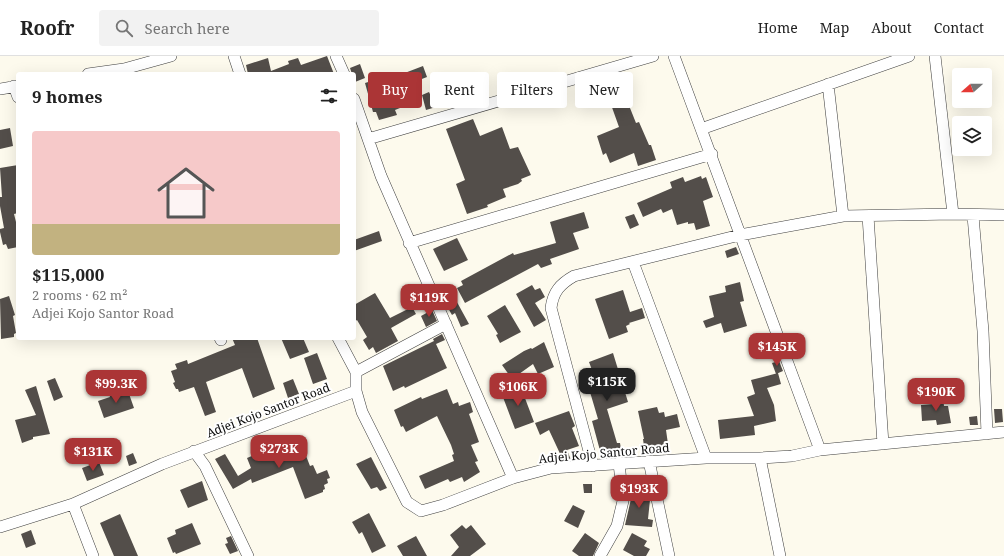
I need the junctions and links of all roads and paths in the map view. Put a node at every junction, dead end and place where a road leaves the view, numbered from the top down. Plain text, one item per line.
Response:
1 (171, 56) edge
2 (234, 56) edge
3 (336, 56) edge
4 (653, 56) edge
5 (674, 56) edge
6 (909, 56) edge
7 (935, 56) edge
8 (125, 72) edge
9 (239, 72) edge
10 (343, 72) edge
11 (828, 84) junction
12 (0, 89) edge
13 (16, 90) edge
14 (356, 104) edge
15 (701, 129) junction
16 (368, 138) junction
17 (712, 154) junction
18 (953, 214) junction
19 (1004, 215) edge
20 (843, 216) junction
21 (868, 216) junction
22 (974, 216) junction
23 (740, 235) junction
24 (409, 243) junction
25 (633, 262) junction
26 (446, 324) junction
27 (339, 340) edge
28 (356, 372) junction
29 (356, 391) junction
30 (1004, 432) edge
31 (987, 434) junction
32 (883, 444) junction
33 (820, 450) junction
34 (194, 451) junction
35 (706, 458) junction
36 (760, 458) junction
37 (649, 461) junction
38 (619, 463) junction
39 (593, 466) junction
40 (513, 478) junction
41 (74, 504) junction
42 (0, 527) edge
43 (93, 556) edge
44 (248, 556) edge
45 (600, 556) edge
46 (669, 556) edge
47 (780, 556) edge

1 - 8 street
2 - 9 street
3 - 10 street
4 - 16 street
5 - 15 street
6 - 11 street
7 - 18 street
11 - 15 street
11 - 20 street
12 - 13 street
14 - 16 street
15 - 17 street
16 - 24 street
17 - 23 street
17 - 24 street
18 - 21 street
18 - 22 street
19 - 22 street
20 - 21 street
20 - 23 street
21 - 32 street
22 - 31 street
23 - 25 street
23 - 33 street
24 - 26 street
25 - 35 street
25 - 39 street
26 - 28 street
26 - 40 street
27 - 28 street
28 - 29 street
29 - 34 street, Adjei Kojo Santor Road
29 - 40 street, Adjei Kojo Santor Road
30 - 31 street, Adjei Kojo Santor Road
31 - 32 street, Adjei Kojo Santor Road
32 - 33 street, Adjei Kojo Santor Road
33 - 36 street, Adjei Kojo Santor Road
34 - 41 street, Adjei Kojo Santor Road
34 - 44 street
35 - 36 street, Adjei Kojo Santor Road
35 - 37 street, Adjei Kojo Santor Road
36 - 47 street
37 - 38 street, Adjei Kojo Santor Road
37 - 46 street
38 - 39 street, Adjei Kojo Santor Road
38 - 45 street
39 - 40 street, Adjei Kojo Santor Road
41 - 42 street, Adjei Kojo Santor Road
41 - 43 street

